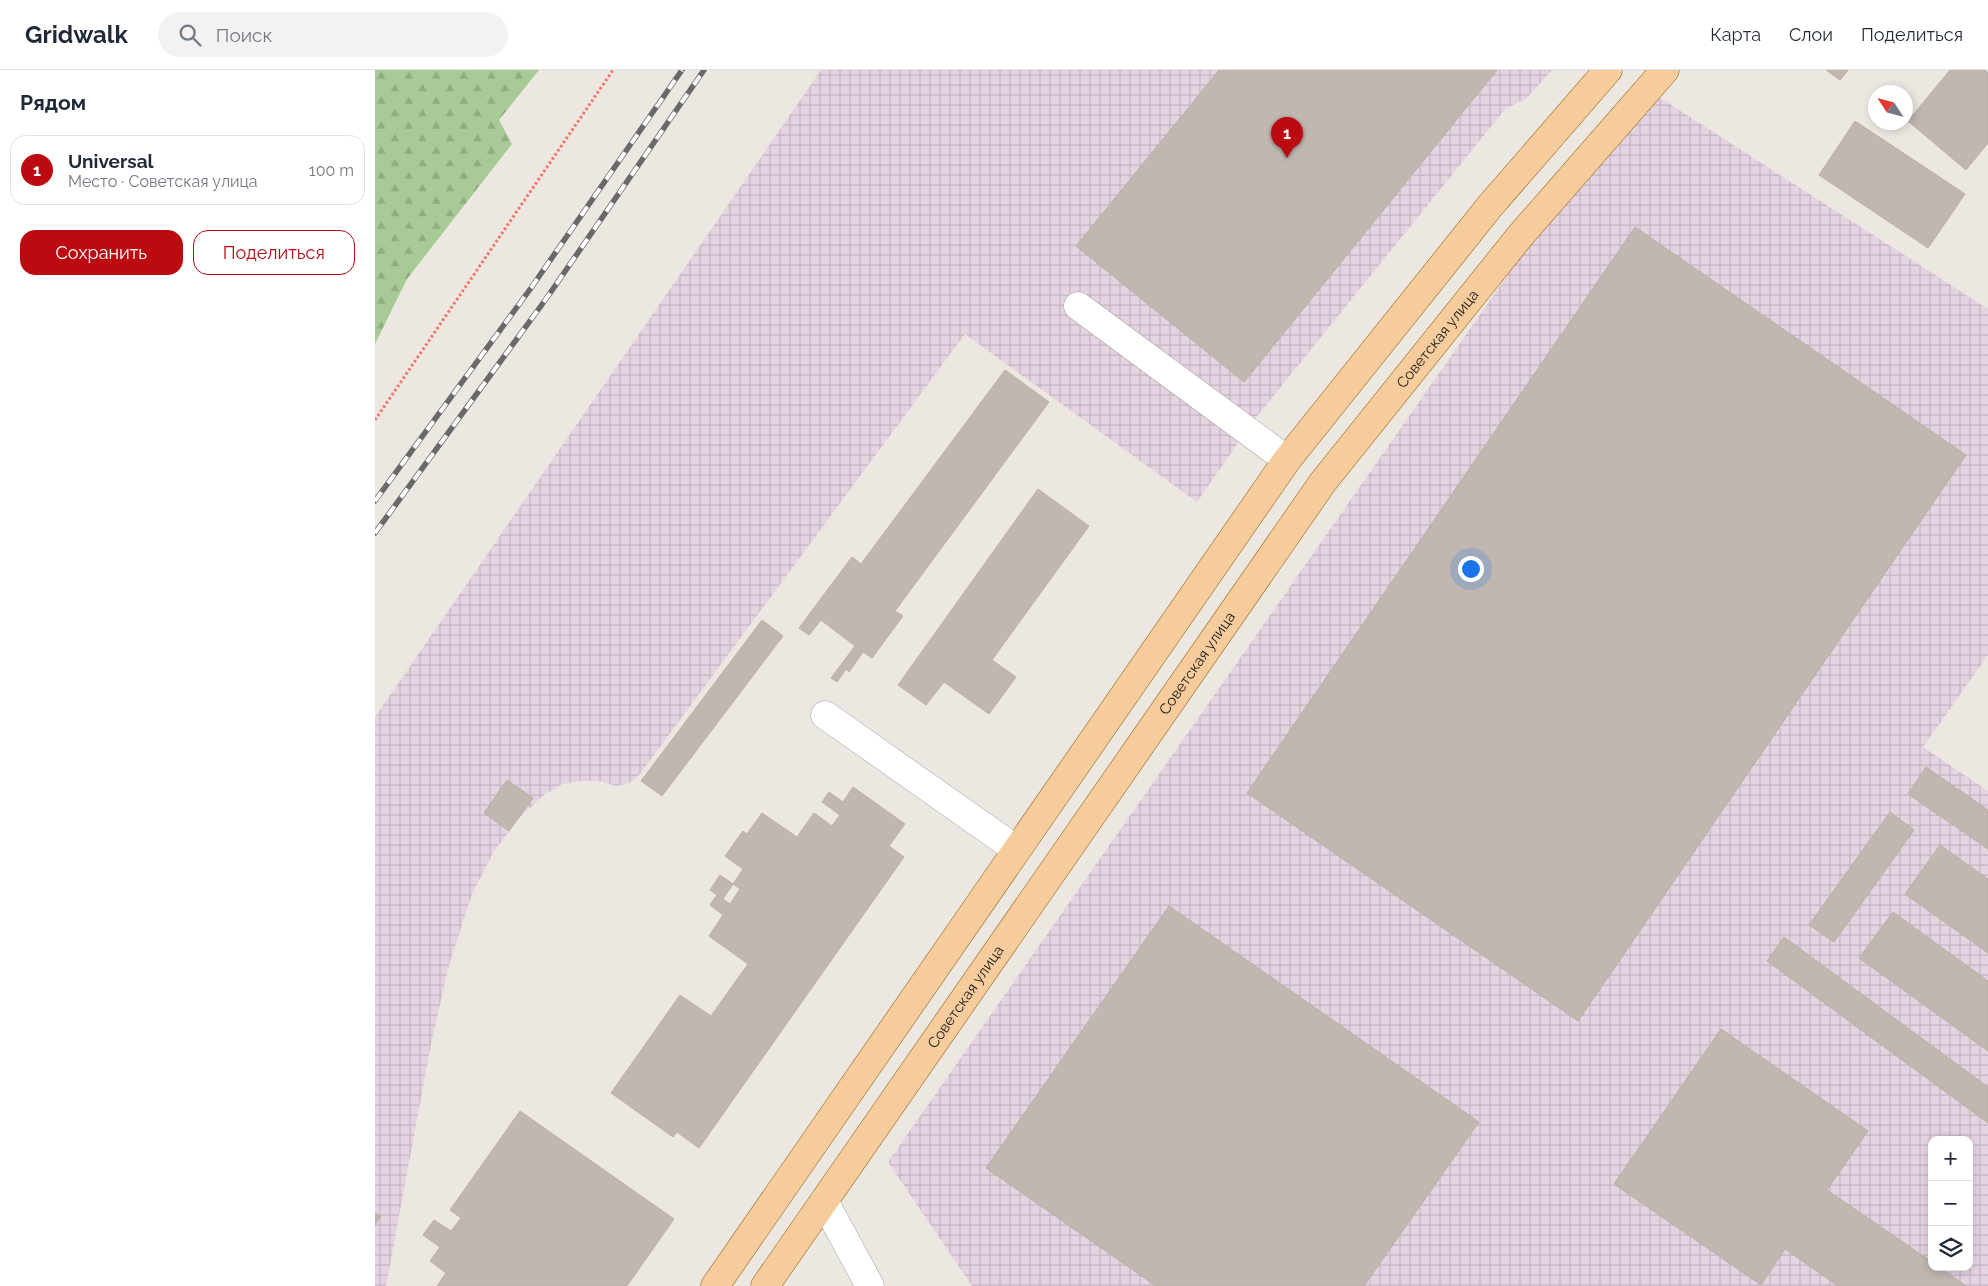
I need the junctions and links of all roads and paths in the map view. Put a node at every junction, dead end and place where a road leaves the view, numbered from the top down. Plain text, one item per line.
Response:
1 (613, 70) edge
2 (1609, 70) edge
3 (1665, 70) edge
4 (1078, 306) dead end
5 (375, 420) edge
6 (1287, 460) junction
7 (825, 715) dead end
8 (1017, 850) junction
9 (824, 1201) junction
10 (715, 1286) edge
11 (765, 1286) edge
12 (870, 1286) edge

1 - 5 path
2 - 6 main road
3 - 9 main road, Советская улица
4 - 6 lane
6 - 8 main road
7 - 8 lane
8 - 10 main road
9 - 11 main road, Советская улица
9 - 12 lane

